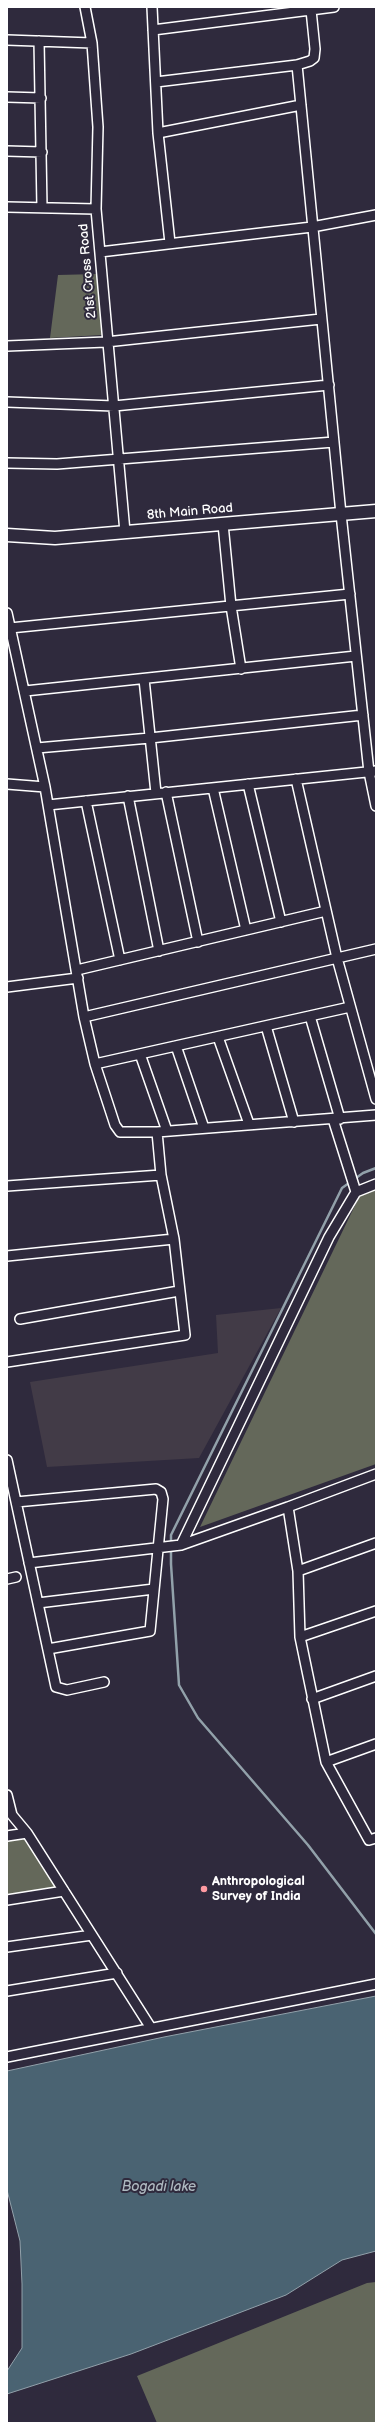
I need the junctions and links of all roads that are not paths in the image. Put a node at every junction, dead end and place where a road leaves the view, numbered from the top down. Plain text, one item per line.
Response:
1 (86, 7) edge
2 (152, 7) edge
3 (334, 7) edge
4 (311, 10) junction
5 (153, 30) junction
6 (7, 40) edge
7 (39, 41) junction
8 (92, 43) junction
9 (297, 65) junction
10 (156, 82) junction
11 (7, 97) edge
12 (41, 98) junction
13 (301, 105) junction
14 (158, 133) junction
15 (7, 151) edge
16 (42, 152) junction
17 (7, 207) edge
18 (42, 208) junction
19 (96, 209) junction
20 (376, 216) edge
21 (312, 227) junction
22 (170, 243) junction
23 (100, 252) junction
24 (321, 319) junction
25 (106, 342) junction
26 (7, 346) edge
27 (329, 385) junction
28 (7, 402) edge
29 (114, 406) junction
30 (334, 442) junction
31 (118, 460) junction
32 (7, 463) edge
33 (376, 511) edge
34 (341, 514) junction
35 (223, 524) junction
36 (125, 532) junction
37 (7, 535) edge
38 (350, 594) junction
39 (231, 606) junction
40 (7, 613) edge
41 (10, 628) junction
42 (356, 656) junction
43 (241, 669) junction
44 (144, 679) junction
45 (25, 691) junction
46 (363, 714) junction
47 (150, 738) junction
48 (37, 748) junction
49 (373, 771) edge
50 (296, 779) junction
51 (7, 784) edge
52 (248, 784) junction
53 (45, 787) junction
54 (213, 788) junction
55 (161, 793) junction
56 (128, 796) junction
57 (86, 800) junction
58 (48, 805) junction
59 (376, 806) edge
60 (326, 911) junction
61 (281, 922) junction
62 (246, 930) junction
63 (198, 942) junction
64 (376, 949) edge
65 (159, 951) junction
66 (337, 958) junction
67 (120, 960) junction
68 (78, 974) junction
69 (7, 986) edge
70 (350, 1007) junction
71 (310, 1016) junction
72 (84, 1017) junction
73 (266, 1026) junction
74 (218, 1037) junction
75 (176, 1046) junction
76 (140, 1054) junction
77 (95, 1064) junction
78 (376, 1100) edge
79 (376, 1115) edge
80 (337, 1119) junction
81 (294, 1122) junction
82 (249, 1124) junction
83 (204, 1128) junction
84 (162, 1131) junction
85 (161, 1175) junction
86 (376, 1184) edge
87 (7, 1186) edge
88 (356, 1192) junction
89 (174, 1239) junction
90 (7, 1256) edge
91 (179, 1291) junction
92 (20, 1319) dead end
93 (7, 1362) edge
94 (7, 1460) edge
95 (376, 1474) edge
96 (16, 1502) junction
97 (288, 1507) junction
98 (376, 1543) edge
99 (178, 1546) junction
100 (161, 1548) junction
101 (29, 1563) junction
102 (298, 1571) junction
103 (154, 1588) junction
104 (38, 1603) junction
105 (376, 1611) edge
106 (300, 1637) junction
107 (48, 1649) junction
108 (376, 1676) edge
109 (104, 1682) dead end
110 (312, 1698) junction
111 (376, 1744) edge
112 (326, 1762) junction
113 (7, 1795) edge
114 (27, 1833) junction
115 (7, 1836) edge
116 (376, 1838) edge
117 (64, 1891) junction
118 (7, 1900) edge
119 (92, 1935) junction
120 (7, 1947) edge
121 (117, 1972) junction
122 (376, 1984) edge
123 (7, 1991) edge
124 (152, 2028) junction
125 (7, 2057) edge

1 - 8 street, 21st Cross Road
2 - 5 street
3 - 4 street
4 - 5 street
4 - 9 street
5 - 10 street
6 - 7 street
7 - 8 street
7 - 12 street
8 - 19 street, 21st Cross Road
9 - 10 street
9 - 13 street
10 - 14 street
11 - 12 street
12 - 16 street
13 - 14 street
13 - 21 street
14 - 22 street
15 - 16 street
16 - 18 street
17 - 18 street
18 - 19 street
19 - 23 street, 21st Cross Road
20 - 21 street
21 - 22 street
21 - 24 street
22 - 23 street
23 - 25 street, 21st Cross Road
24 - 25 street
24 - 27 street
25 - 26 street
25 - 29 street, 21st Cross Road
27 - 29 street
27 - 30 street
28 - 29 street
29 - 31 street, 21st Cross Road
30 - 31 street
30 - 34 street
31 - 32 street
31 - 36 street, 21st Cross Road
33 - 34 street, 8th Main Road
34 - 35 street, 8th Main Road
34 - 38 street
35 - 36 street, 8th Main Road
35 - 39 street
36 - 37 street, 8th Main Road
38 - 39 street
38 - 42 street
39 - 41 street
39 - 43 street
40 - 41 street
41 - 45 street
42 - 43 street
42 - 46 street
43 - 44 street
44 - 45 street
44 - 47 street
45 - 48 street
46 - 47 street
46 - 49 street
47 - 48 street
47 - 55 street
48 - 53 street
49 - 50 street
49 - 59 street
50 - 52 street
50 - 60 street
51 - 53 street
52 - 54 street
52 - 61 street
53 - 58 street
54 - 55 street
54 - 62 street
55 - 56 street
55 - 63 street
56 - 57 street
56 - 65 street
57 - 58 street
57 - 67 street
58 - 68 street
60 - 61 street
60 - 66 street
61 - 62 street
62 - 63 street
63 - 65 street
64 - 66 street
65 - 67 street
66 - 70 street
66 - 72 street
67 - 68 street
68 - 69 street
68 - 72 street
70 - 71 street
70 - 78 street
71 - 73 street
71 - 80 street
72 - 77 street
73 - 74 street
73 - 81 street
74 - 75 street
74 - 82 street
75 - 76 street
75 - 83 street
76 - 77 street
76 - 84 street
77 - 84 street
79 - 80 street
80 - 81 street
80 - 88 street
81 - 82 street
82 - 83 street
83 - 84 street
84 - 85 street
85 - 87 street
85 - 89 street
86 - 88 street
88 - 99 street
89 - 90 street
89 - 91 street
91 - 92 street
91 - 93 street
94 - 96 street
95 - 97 street
96 - 100 street
96 - 101 street
97 - 99 street
97 - 102 street
98 - 102 street
99 - 100 street
100 - 101 street
100 - 103 street
101 - 104 street
102 - 106 street
103 - 104 street
103 - 107 street
104 - 107 street
105 - 106 street
106 - 110 street
107 - 109 street
108 - 110 street
110 - 112 street
111 - 112 street
112 - 116 street
113 - 114 street
114 - 115 street
114 - 117 street
117 - 118 street
117 - 119 street
119 - 120 street
119 - 121 street
121 - 123 street
121 - 124 street
122 - 124 street
124 - 125 street

